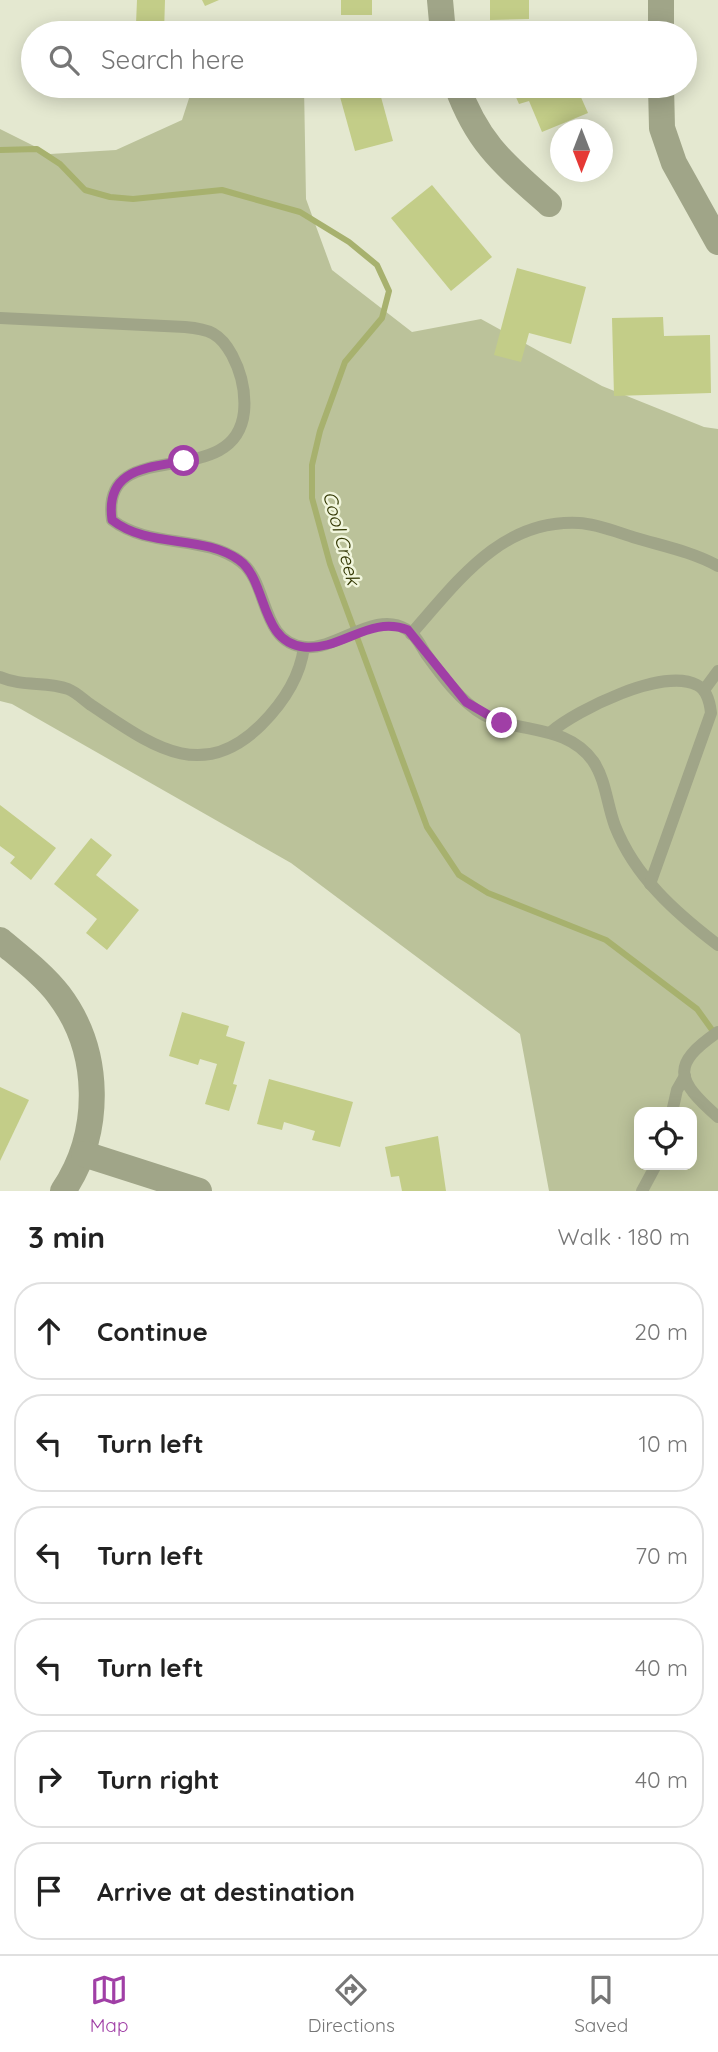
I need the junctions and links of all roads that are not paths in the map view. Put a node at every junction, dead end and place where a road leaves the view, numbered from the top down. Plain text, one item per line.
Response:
1 (440, 0) edge
2 (661, 0) edge
3 (442, 21) edge
4 (661, 21) edge
5 (461, 98) edge
6 (661, 98) edge
7 (549, 204) dead end
8 (718, 242) edge
9 (0, 318) edge
10 (718, 566) edge
11 (411, 634) junction
12 (304, 647) junction
13 (718, 671) edge
14 (0, 677) edge
15 (704, 690) junction
16 (551, 732) junction
17 (650, 884) junction
18 (0, 940) edge
19 (718, 945) edge
20 (718, 1031) edge
21 (685, 1076) junction
22 (673, 1107) edge
23 (718, 1117) edge
24 (84, 1154) junction
25 (653, 1170) edge
26 (64, 1191) edge
27 (199, 1191) edge
28 (642, 1191) edge

1 - 3 street
2 - 4 street
5 - 7 street
6 - 8 street
9 - 12 lane
10 - 11 lane
11 - 12 lane
11 - 16 lane
12 - 14 lane
13 - 15 lane
15 - 16 lane
15 - 17 lane
16 - 17 lane
17 - 19 lane
18 - 24 street
20 - 21 lane
21 - 22 lane
21 - 23 lane
24 - 26 street
24 - 27 street
25 - 28 lane

